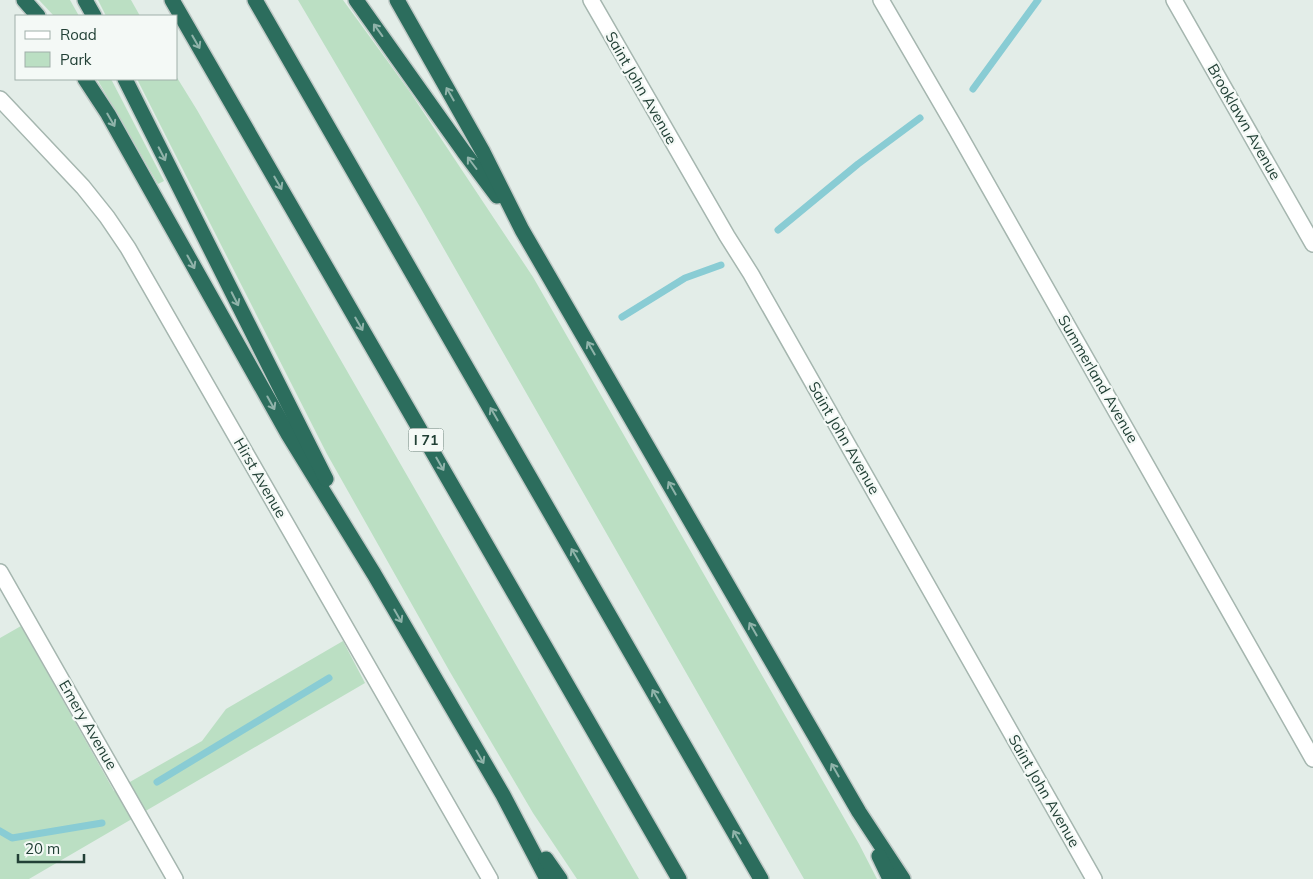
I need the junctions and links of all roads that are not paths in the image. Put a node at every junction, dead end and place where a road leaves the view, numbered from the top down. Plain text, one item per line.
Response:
1 (24, 0) edge
2 (85, 0) edge
3 (172, 0) edge
4 (255, 0) edge
5 (356, 0) edge
6 (396, 0) edge
7 (591, 0) edge
8 (881, 0) edge
9 (1174, 0) edge
10 (37, 15) edge
11 (93, 15) edge
12 (86, 80) edge
13 (126, 80) edge
14 (0, 99) edge
15 (522, 230) junction
16 (1313, 244) edge
17 (0, 572) edge
18 (374, 574) junction
19 (1313, 759) edge
20 (503, 795) junction
21 (859, 812) junction
22 (175, 879) edge
23 (490, 879) edge
24 (547, 879) edge
25 (560, 879) edge
26 (679, 879) edge
27 (761, 879) edge
28 (890, 879) edge
29 (903, 879) edge
30 (1094, 879) edge

1 - 10 highway
2 - 11 highway
3 -> 26 highway, I 71
27 -> 4 highway
15 -> 5 highway
15 -> 6 highway
7 - 30 street, Saint John Avenue
8 - 19 street, Summerland Avenue
9 - 16 street, Brooklawn Avenue
12 -> 18 highway
13 -> 18 highway
14 - 23 street, Hirst Avenue
21 -> 15 highway
17 - 22 street, Emery Avenue
18 -> 20 highway
20 - 24 highway
20 - 25 highway
21 - 28 highway
21 - 29 highway

